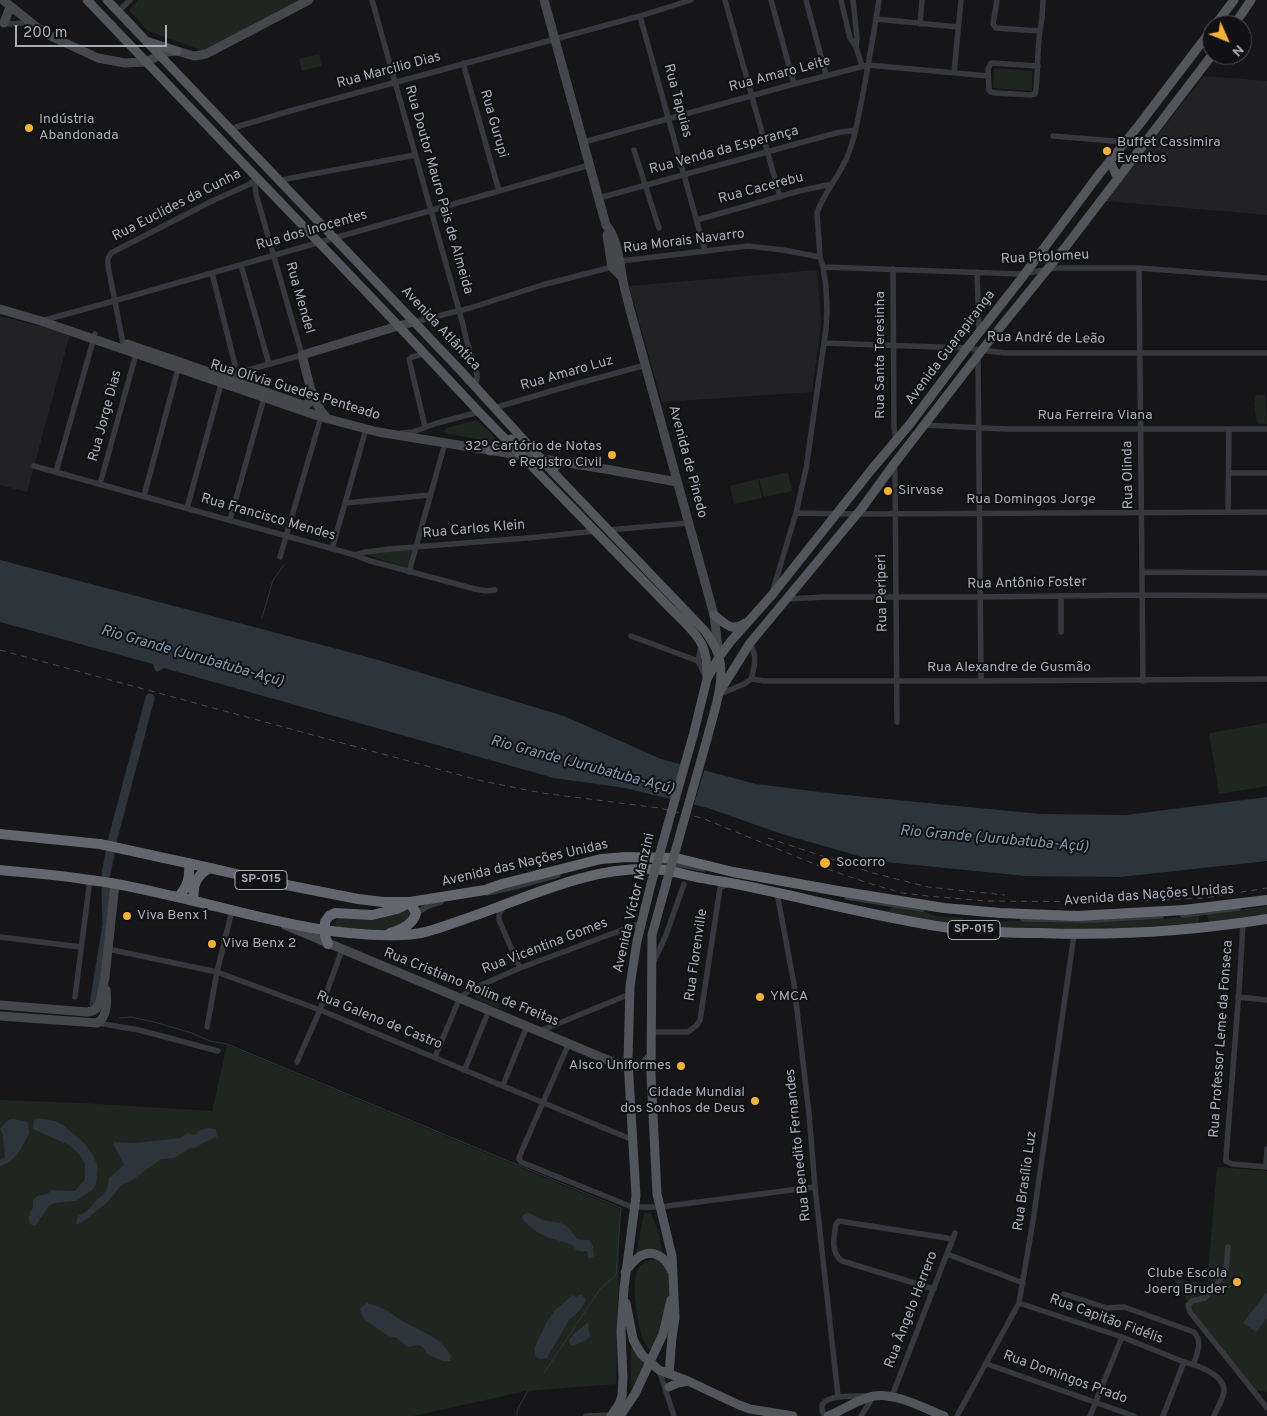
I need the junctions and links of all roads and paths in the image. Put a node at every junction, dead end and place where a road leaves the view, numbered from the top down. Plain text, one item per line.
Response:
1 (87, 0) edge
2 (107, 0) edge
3 (130, 0) edge
4 (309, 0) edge
5 (372, 0) edge
6 (544, 0) edge
7 (673, 0) edge
8 (691, 0) edge
9 (724, 0) edge
10 (771, 0) edge
11 (806, 0) edge
12 (840, 0) edge
13 (853, 0) edge
14 (879, 0) edge
15 (922, 0) edge
16 (961, 0) edge
17 (997, 0) edge
18 (1043, 0) edge
19 (1236, 0) edge
20 (1251, 0) edge
21 (4, 2) edge
22 (667, 7) junction
23 (118, 12) junction
24 (1223, 15) edge
25 (1238, 15) edge
26 (1241, 15) edge
27 (640, 16) junction
28 (876, 19) junction
29 (28, 22) junction
30 (2, 23) edge
31 (920, 24) junction
32 (958, 27) junction
33 (1040, 31) junction
34 (555, 39) junction
35 (145, 40) junction
36 (1202, 42) edge
37 (856, 47) junction
38 (177, 51) junction
39 (159, 55) junction
40 (146, 62) junction
41 (463, 63) junction
42 (1204, 65) edge
43 (865, 66) junction
44 (1038, 66) junction
45 (954, 73) junction
46 (826, 75) junction
47 (988, 76) junction
48 (394, 82) junction
49 (794, 84) junction
50 (751, 96) junction
51 (668, 118) junction
52 (231, 130) junction
53 (856, 130) junction
54 (1053, 136) dead end
55 (584, 142) junction
56 (1126, 142) junction
57 (634, 150) dead end
58 (767, 152) junction
59 (415, 155) junction
60 (1110, 161) junction
61 (590, 165) junction
62 (684, 175) junction
63 (258, 179) junction
64 (1118, 179) junction
65 (280, 182) junction
66 (832, 184) junction
67 (645, 185) junction
68 (499, 191) junction
69 (780, 197) junction
70 (599, 198) junction
71 (431, 211) junction
72 (697, 220) junction
73 (606, 225) junction
74 (659, 228) dead end
75 (333, 238) junction
76 (318, 242) junction
77 (705, 251) junction
78 (273, 256) junction
79 (820, 256) junction
80 (620, 261) junction
81 (241, 264) junction
82 (612, 267) junction
83 (823, 267) junction
84 (1140, 268) junction
85 (893, 269) junction
86 (1048, 269) junction
87 (977, 272) junction
88 (212, 273) junction
89 (1025, 274) junction
90 (622, 277) junction
91 (1267, 278) edge
92 (114, 301) junction
93 (0, 304) edge
94 (6, 309) edge
95 (459, 310) junction
96 (44, 320) junction
97 (414, 322) junction
98 (398, 326) junction
99 (979, 332) junction
100 (94, 337) junction
101 (124, 343) junction
102 (824, 343) junction
103 (894, 345) junction
104 (967, 348) junction
105 (980, 353) junction
106 (1267, 353) edge
107 (136, 354) junction
108 (424, 354) junction
109 (1140, 354) junction
110 (302, 355) junction
111 (268, 364) junction
112 (179, 365) junction
113 (236, 365) dead end
114 (646, 365) junction
115 (222, 380) junction
116 (475, 386) junction
117 (264, 398) junction
118 (314, 398) junction
119 (494, 408) junction
120 (479, 412) junction
121 (325, 418) junction
122 (924, 425) junction
123 (425, 427) junction
124 (512, 428) junction
125 (979, 428) junction
126 (366, 429) junction
127 (1140, 429) junction
128 (1229, 429) junction
129 (1267, 429) edge
130 (394, 434) junction
131 (896, 440) junction
132 (508, 442) junction
133 (445, 443) junction
134 (490, 451) junction
135 (521, 456) junction
136 (542, 459) junction
137 (562, 462) junction
138 (894, 464) junction
139 (34, 466) dead end
140 (56, 472) junction
141 (553, 472) junction
142 (1230, 473) junction
143 (1267, 473) edge
144 (677, 482) junction
145 (100, 484) junction
146 (430, 495) junction
147 (144, 496) junction
148 (345, 503) junction
149 (187, 508) junction
150 (796, 512) junction
151 (1142, 512) junction
152 (1228, 512) junction
153 (1267, 512) edge
154 (837, 513) junction
155 (895, 513) junction
156 (980, 513) junction
157 (856, 514) junction
158 (230, 520) junction
159 (689, 523) junction
160 (608, 530) junction
161 (595, 531) junction
162 (287, 536) junction
163 (416, 548) junction
164 (332, 549) junction
165 (354, 555) junction
166 (280, 557) dead end
167 (409, 572) junction
168 (1143, 572) junction
169 (1267, 573) edge
170 (495, 590) dead end
171 (772, 595) junction
172 (1143, 595) junction
173 (1061, 596) junction
174 (1267, 596) edge
175 (897, 597) junction
176 (980, 597) junction
177 (788, 599) junction
178 (714, 616) junction
179 (747, 622) junction
180 (1060, 632) dead end
181 (631, 636) dead end
182 (701, 644) junction
183 (750, 644) junction
184 (719, 656) junction
185 (698, 661) junction
186 (708, 679) junction
187 (751, 679) junction
188 (1267, 679) edge
189 (1143, 680) junction
190 (896, 681) junction
191 (981, 681) junction
192 (718, 694) junction
193 (897, 722) dead end
194 (0, 834) edge
195 (189, 863) junction
196 (210, 868) junction
197 (0, 870) edge
198 (93, 880) junction
199 (112, 883) junction
200 (730, 883) junction
201 (684, 884) dead end
202 (776, 893) junction
203 (178, 897) junction
204 (1267, 900) edge
205 (194, 901) junction
206 (410, 902) junction
207 (506, 904) junction
208 (1267, 904) edge
209 (232, 910) junction
210 (416, 913) junction
211 (1267, 919) edge
212 (278, 922) junction
213 (641, 923) junction
214 (1243, 923) junction
215 (324, 930) junction
216 (384, 935) junction
217 (652, 935) junction
218 (666, 935) junction
219 (1074, 935) junction
220 (0, 937) edge
221 (328, 944) junction
222 (81, 947) junction
223 (108, 949) junction
224 (342, 950) junction
225 (651, 967) junction
226 (520, 968) junction
227 (217, 972) junction
228 (105, 977) junction
229 (630, 994) junction
230 (75, 997) dead end
231 (460, 997) junction
232 (1238, 997) junction
233 (1267, 1000) edge
234 (0, 1005) edge
235 (320, 1010) junction
236 (489, 1010) junction
237 (93, 1011) junction
238 (0, 1016) edge
239 (98, 1021) junction
240 (527, 1026) junction
241 (115, 1027) junction
242 (207, 1027) dead end
243 (540, 1031) junction
244 (652, 1032) junction
245 (569, 1043) junction
246 (218, 1051) dead end
247 (651, 1056) junction
248 (435, 1057) junction
249 (296, 1062) dead end
250 (629, 1067) junction
251 (464, 1069) junction
252 (503, 1085) junction
253 (543, 1102) junction
254 (633, 1140) junction
255 (1267, 1149) edge
256 (1266, 1167) edge
257 (815, 1187) junction
258 (660, 1207) junction
259 (634, 1208) junction
260 (1228, 1247) dead end
261 (947, 1254) junction
262 (625, 1272) junction
263 (673, 1276) junction
264 (1023, 1284) junction
265 (624, 1288) junction
266 (934, 1288) junction
267 (1064, 1294) dead end
268 (1019, 1303) junction
269 (675, 1318) junction
270 (1122, 1337) junction
271 (650, 1361) junction
272 (1184, 1362) junction
273 (987, 1364) junction
274 (1193, 1365) junction
275 (659, 1370) junction
276 (669, 1374) junction
277 (688, 1381) junction
278 (668, 1391) junction
279 (634, 1394) junction
280 (838, 1396) junction
281 (874, 1396) junction
282 (892, 1396) junction
283 (1096, 1402) junction
284 (1267, 1408) edge
285 (586, 1416) edge
286 (612, 1416) edge
287 (620, 1416) edge
288 (674, 1416) edge
289 (793, 1416) edge
290 (826, 1416) edge
291 (861, 1416) edge
292 (944, 1416) edge
293 (957, 1416) edge
294 (1090, 1416) edge
295 (1134, 1416) edge
296 (1163, 1416) edge
297 (1214, 1416) edge

1 - 40 main road, Avenida Atlântica
2 - 23 main road, Avenida Atlântica
3 - 23 street
4 - 38 street
5 - 48 street, Rua Doutor Mauro Pais de Almeida
6 - 34 street, Avenida de Pinedo
7 - 22 street
8 - 22 street, Rua Marcilio Dias
9 - 50 street
10 - 49 street
11 - 46 street
12 - 37 street
13 - 37 street
14 - 28 street
15 - 31 street
16 - 32 street
17 - 33 street
18 - 33 street
19 - 24 main road
19 - 25 main road
20 - 26 main road
21 - 29 street
21 - 30 street
22 - 27 street, Rua Marcilio Dias
23 - 35 main road, Avenida Atlântica
27 - 34 street, Rua Marcilio Dias
27 - 51 street, Rua Tapuias
28 - 31 street
28 - 43 street
29 - 30 street
29 - 40 street
31 - 32 street
32 - 45 street
33 - 44 street
34 - 41 street, Rua Marcilio Dias
34 - 55 street, Avenida de Pinedo
35 - 38 main road
35 - 39 main road, Avenida Atlântica
36 - 56 main road, Avenida Guarapiranga
37 - 43 street
38 - 39 street
39 - 40 street
39 - 52 main road, Avenida Atlântica
40 - 63 main road, Avenida Atlântica
41 - 48 street, Rua Marcilio Dias
41 - 68 street, Rua Gurupi
42 - 64 main road, Avenida Guarapiranga
43 - 45 street, Rua Amaro Leite
43 - 46 street, Rua Amaro Leite
43 - 53 street
44 - 47 street
44 - 47 street
45 - 47 street, Rua Amaro Leite
46 - 49 street, Rua Amaro Leite
48 - 52 street, Rua Marcilio Dias
48 - 59 street, Rua Doutor Mauro Pais de Almeida
49 - 50 street, Rua Amaro Leite
50 - 51 street, Rua Amaro Leite
50 - 58 street
51 - 55 street, Rua Amaro Leite
51 - 62 street, Rua Tapuias
52 - 65 main road, Avenida Atlântica
53 - 58 street, Rua Venda da Esperança
53 - 66 street
54 - 56 street
55 - 61 street, Avenida de Pinedo
56 - 60 main road, Avenida Guarapiranga
57 - 67 street
58 - 62 street, Rua Venda da Esperança
58 - 69 street
59 - 65 street
59 - 71 street, Rua Doutor Mauro Pais de Almeida
60 - 64 main road
60 - 89 main road, Avenida Guarapiranga
61 - 68 street, Rua dos Inocentes
61 - 70 street, Avenida de Pinedo
62 - 67 street, Rua Venda da Esperança
62 - 72 street, Rua Tapuias
63 - 76 main road, Avenida Atlântica
63 - 78 street, Rua Mendel
63 - 92 street, Rua Euclides da Cunha
64 - 86 main road, Avenida Guarapiranga
65 - 75 main road, Avenida Atlântica
66 - 69 street, Rua Cacerebu
66 - 79 street
67 - 70 street, Rua Venda da Esperança
67 - 74 street
68 - 71 street, Rua dos Inocentes
69 - 72 street, Rua Cacerebu
70 - 73 street, Avenida de Pinedo
71 - 75 street, Rua dos Inocentes
71 - 95 street, Rua Doutor Mauro Pais de Almeida
72 - 77 street, Rua Tapuias
73 - 80 street, Avenida de Pinedo
73 - 82 street, Avenida de Pinedo
75 - 76 street, Rua dos Inocentes
75 - 97 main road, Avenida Atlântica
76 - 78 street, Rua dos Inocentes
76 - 98 main road, Avenida Atlântica
77 - 79 street, Rua Morais Navarro
77 - 80 street, Rua Morais Navarro
78 - 81 street, Rua dos Inocentes
78 - 110 street, Rua Mendel
79 - 83 street
80 - 82 street, Rua Morais Navarro
80 - 90 street, Avenida de Pinedo
81 - 88 street, Rua dos Inocentes
81 - 111 street
82 - 90 street, Avenida de Pinedo
82 - 95 street
83 - 85 street, Rua Ptolomeu
83 - 102 street
84 - 86 street, Rua Ptolomeu
84 - 91 street, Rua Ptolomeu
84 - 109 street, Rua Olinda
85 - 87 street, Rua Ptolomeu
85 - 103 street, Rua Santa Teresinha
86 - 89 street, Rua Ptolomeu
86 - 105 main road, Avenida Guarapiranga
87 - 89 street, Rua Ptolomeu
87 - 99 street
88 - 92 street, Rua dos Inocentes
88 - 113 street
89 - 99 main road, Avenida Guarapiranga
90 - 114 street, Avenida de Pinedo
92 - 96 street, Rua dos Inocentes
92 - 101 street, Rua Euclides da Cunha
93 - 94 street, Rua Olívia Guedes Penteado
94 - 96 street, Rua Olívia Guedes Penteado
95 - 97 street
95 - 116 street, Rua Doutor Mauro Pais de Almeida
96 - 100 street, Rua Olívia Guedes Penteado
97 - 98 street
97 - 116 main road, Avenida Atlântica
98 - 108 main road, Avenida Atlântica
98 - 110 street
99 - 104 main road, Avenida Guarapiranga
100 - 101 street, Rua Olívia Guedes Penteado
100 - 107 street, Rua Olívia Guedes Penteado
100 - 140 street
101 - 112 street, Rua Olívia Guedes Penteado
102 - 103 street, Rua André de Leão
102 - 150 street
103 - 104 street, Rua André de Leão
103 - 131 street, Rua Santa Teresinha
104 - 105 street, Rua André de Leão
104 - 131 main road, Avenida Guarapiranga
105 - 109 street, Rua André de Leão
105 - 122 main road, Avenida Guarapiranga
105 - 125 street
106 - 109 street, Rua André de Leão
107 - 112 street, Rua Olívia Guedes Penteado
107 - 145 street, Rua Jorge Dias
108 - 120 main road, Avenida Atlântica
108 - 123 street
109 - 127 street, Rua Olinda
110 - 111 street
110 - 118 street, Rua Mendel
111 - 115 street
112 - 115 street, Rua Olívia Guedes Penteado
112 - 147 street
114 - 119 street, Rua Amaro Luz
114 - 144 street, Avenida de Pinedo
115 - 117 street, Rua Olívia Guedes Penteado
115 - 118 street, Rua Olívia Guedes Penteado
115 - 149 street
116 - 119 main road, Avenida Atlântica
117 - 121 street, Rua Olívia Guedes Penteado
117 - 158 street
118 - 121 street, Rua Mendel
119 - 124 main road, Avenida Atlântica
120 - 123 street
120 - 132 main road, Avenida Atlântica
121 - 126 street, Rua Olívia Guedes Penteado
121 - 162 street
122 - 125 street, Rua Ferreira Viana
122 - 138 main road, Avenida Guarapiranga
123 - 130 street
124 - 132 main road
124 - 136 main road, Avenida Atlântica
125 - 127 street, Rua Ferreira Viana
125 - 156 street
126 - 130 street, Rua Olívia Guedes Penteado
126 - 148 street
127 - 128 street, Rua Ferreira Viana
127 - 151 street, Rua Olinda
128 - 129 street, Rua Ferreira Viana
128 - 142 street
130 - 133 street, Rua Olívia Guedes Penteado
131 - 154 main road, Avenida Guarapiranga
132 - 134 main road
132 - 135 main road, Avenida Atlântica
133 - 134 street, Rua Olívia Guedes Penteado
133 - 146 street
134 - 135 street, Rua Olívia Guedes Penteado
135 - 136 street, Rua Olívia Guedes Penteado
135 - 161 main road, Avenida Atlântica
136 - 137 street, Rua Olívia Guedes Penteado
136 - 141 main road, Avenida Atlântica
137 - 141 main road
137 - 144 street, Rua Olívia Guedes Penteado
138 - 155 street, Rua Periperi
138 - 157 main road, Avenida Guarapiranga
139 - 140 street, Rua Francisco Mendes
140 - 145 street, Rua Francisco Mendes
141 - 160 main road, Avenida Atlântica
142 - 143 street
142 - 152 street
144 - 159 street, Avenida de Pinedo
145 - 147 street, Rua Francisco Mendes
146 - 148 street
146 - 163 street
147 - 149 street, Rua Francisco Mendes
148 - 164 street
149 - 158 street, Rua Francisco Mendes
150 - 154 street, Rua Domingos Jorge
150 - 171 street
151 - 152 street, Rua Domingos Jorge
151 - 156 street, Rua Domingos Jorge
151 - 168 street, Rua Olinda
152 - 153 street, Rua Domingos Jorge
154 - 157 street, Rua Domingos Jorge
154 - 171 main road, Avenida Guarapiranga
155 - 156 street, Rua Domingos Jorge
155 - 157 street, Rua Domingos Jorge
155 - 175 street, Rua Periperi
156 - 176 street
157 - 177 main road, Avenida Guarapiranga
158 - 162 street, Rua Francisco Mendes
159 - 160 street
159 - 178 street, Avenida de Pinedo
160 - 184 main road, Avenida Atlântica
161 - 163 street, Rua Carlos Klein
161 - 182 main road, Avenida Atlântica
162 - 164 street, Rua Francisco Mendes
162 - 166 street
163 - 165 street, Rua Carlos Klein
163 - 167 street
164 - 165 street, Rua Francisco Mendes
165 - 167 street, Rua Francisco Mendes
167 - 170 street, Rua Francisco Mendes
168 - 169 street
168 - 172 street, Rua Olinda
171 - 179 main road, Avenida Guarapiranga
172 - 173 street, Rua Antônio Foster
172 - 174 street, Rua Antônio Foster
172 - 189 street, Rua Olinda
173 - 176 street, Rua Antônio Foster
173 - 180 street
175 - 176 street, Rua Antônio Foster
175 - 177 street, Rua Antônio Foster
175 - 190 street, Rua Periperi
176 - 191 street
177 - 183 main road, Avenida Guarapiranga
178 - 179 main road
178 - 184 street, Avenida de Pinedo
179 - 184 main road, Avenida Guarapiranga
181 - 185 street
182 - 185 street
182 - 186 main road, Avenida Atlântica
183 - 187 street
183 - 192 main road, Avenida Guarapiranga
184 - 186 main road, Avenida Guarapiranga
184 - 192 main road, Avenida Atlântica
185 - 186 street
186 - 213 main road, Avenida Víctor Manzini, bridge
187 - 190 street, Rua Alexandre de Gusmão
187 - 192 street
188 - 189 street, Rua Alexandre de Gusmão
189 - 191 street, Rua Alexandre de Gusmão
190 - 191 street, Rua Alexandre de Gusmão
190 - 193 street, Rua Periperi
192 - 217 main road, Avenida Víctor Manzini, bridge
194 - 195 highway, Avenida das Nações Unidas / SP-015
195 - 196 highway, Avenida das Nações Unidas / SP-015
195 - 203 highway
196 - 205 highway
196 - 206 highway, Avenida das Nações Unidas / SP-015
197 - 198 highway, SP-015
198 - 199 highway, SP-015
198 - 222 street
199 - 203 highway, SP-015
199 - 223 street
200 - 202 highway, Avenida das Nações Unidas / SP-015
200 - 207 highway, Avenida das Nações Unidas / SP-015
200 - 244 street, Rua Florenville
201 - 218 street, Avenida Víctor Manzini
202 - 219 highway, Avenida das Nações Unidas / SP-015
202 - 257 street, Rua Benedito Fernandes
203 - 205 highway, SP-015
204 - 206 highway, Avenida das Nações Unidas / SP-015
205 - 209 highway, SP-015
206 - 210 highway
206 - 215 highway
207 - 216 highway, Avenida das Nações Unidas / SP-015
207 - 226 street
208 - 210 street
209 - 212 highway, SP-015
209 - 227 street
210 - 216 highway
211 - 214 highway, Avenida das Nações Unidas / SP-015
212 - 215 highway, Avenida das Nações Unidas / SP-015
212 - 221 street, Rua Cristiano Rolim de Freitas
213 - 226 street, Rua Vicentina Gomes
213 - 229 main road, Avenida Víctor Manzini
214 - 219 highway, Avenida das Nações Unidas / SP-015
214 - 232 street, Rua Professor Leme da Fonseca
215 - 216 highway, Avenida das Nações Unidas / SP-015
215 - 221 highway
217 - 218 street, Avenida Víctor Manzini
217 - 225 main road, Avenida Víctor Manzini
218 - 225 street, Avenida Víctor Manzini
219 - 264 street, Rua Brasílio Luz
220 - 222 street
221 - 224 street, Rua Cristiano Rolim de Freitas
222 - 230 street
223 - 227 street, Rua Galeno de Castro
223 - 228 street
224 - 231 street, Rua Cristiano Rolim de Freitas
224 - 235 street
225 - 244 main road, Avenida Víctor Manzini
226 - 231 street, Rua Vicentina Gomes
227 - 235 street, Rua Galeno de Castro
227 - 242 street
228 - 237 street
228 - 239 street
229 - 243 street
229 - 250 main road, Avenida Víctor Manzini
231 - 236 street, Rua Cristiano Rolim de Freitas
231 - 248 street
232 - 233 street
232 - 256 street, Rua Professor Leme da Fonseca
234 - 237 street
235 - 248 street, Rua Galeno de Castro
235 - 249 street
236 - 240 street, Rua Cristiano Rolim de Freitas
236 - 251 street
237 - 239 street
237 - 239 street
238 - 239 street
239 - 241 street
239 - 241 street
240 - 243 street, Rua Cristiano Rolim de Freitas
240 - 252 street
241 - 246 street
243 - 245 street, Rua Cristiano Rolim de Freitas
244 - 247 main road, Avenida Víctor Manzini
245 - 250 street, Rua Cristiano Rolim de Freitas
245 - 253 street
247 - 250 street
247 - 258 main road, Avenida Víctor Manzini
248 - 251 street, Rua Galeno de Castro
250 - 254 main road, Avenida Víctor Manzini
251 - 252 street, Rua Galeno de Castro
252 - 253 street, Rua Galeno de Castro
253 - 254 street, Rua Galeno de Castro
253 - 259 street
254 - 259 main road, Avenida Víctor Manzini
255 - 256 street
257 - 258 street
257 - 280 street, Rua Benedito Fernandes
258 - 259 street
258 - 263 main road, Avenida Víctor Manzini
259 - 262 main road, Avenida Víctor Manzini
260 - 284 street
261 - 264 street
261 - 266 street, Rua Ângelo Herrero
261 - 266 street, Rua Ângelo Herrero
262 - 263 main road
262 - 265 main road, Avenida Víctor Manzini
263 - 269 main road, Avenida Víctor Manzini
263 - 271 main road
264 - 268 street, Rua Brasílio Luz
265 - 271 main road
265 - 286 main road
266 - 282 street, Rua Ângelo Herrero
267 - 274 street
268 - 270 street, Rua Capitão Fidélis
268 - 273 street, Rua Brasílio Luz
269 - 276 main road, Avenida Víctor Manzini
269 - 277 main road
270 - 272 street, Rua Capitão Fidélis
270 - 283 street
271 - 275 main road
271 - 279 main road
272 - 274 street, Rua Capitão Fidélis
272 - 296 street
273 - 283 street, Rua Domingos Prado
273 - 293 street, Rua Brasílio Luz
274 - 297 street, Rua Capitão Fidélis
275 - 276 main road
275 - 278 street
275 - 279 main road
276 - 277 main road
276 - 278 street
277 - 278 main road
277 - 289 main road
278 - 288 street
279 - 287 main road
280 - 281 street
280 - 290 street
281 - 282 main road
281 - 290 main road
281 - 291 street
282 - 292 main road
283 - 294 street
283 - 295 street, Rua Domingos Prado
285 - 286 street

